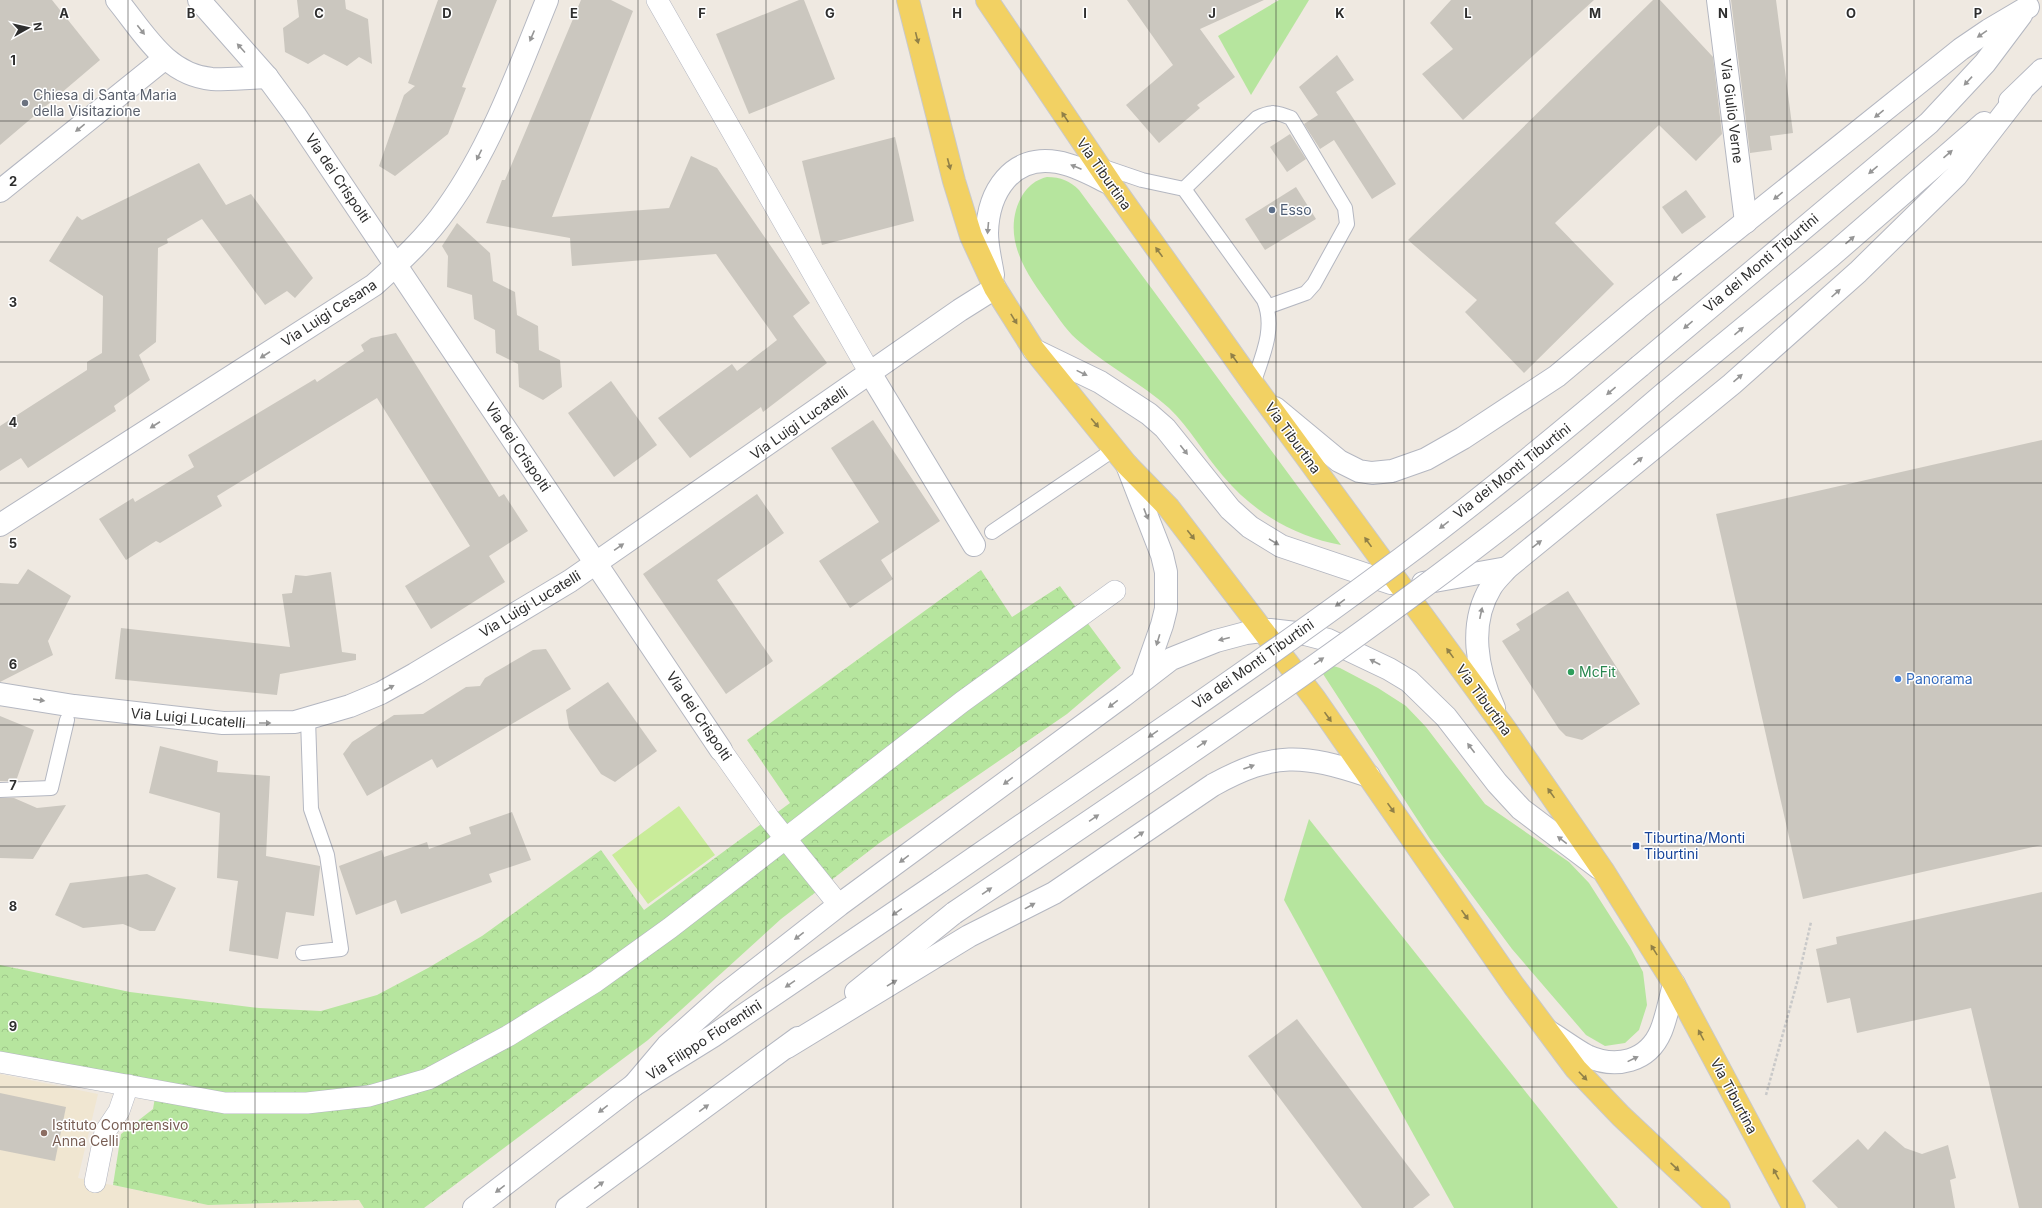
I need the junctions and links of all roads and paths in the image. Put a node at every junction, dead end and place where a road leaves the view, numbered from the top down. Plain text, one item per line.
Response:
1 (117, 0) edge
2 (199, 0) edge
3 (547, 0) edge
4 (657, 0) edge
5 (908, 0) edge
6 (987, 0) edge
7 (1718, 0) edge
8 (2030, 4) edge
9 (164, 59) junction
10 (2042, 70) edge
11 (267, 77) junction
12 (2021, 92) junction
13 (1097, 165) junction
14 (1111, 184) junction
15 (1184, 189) junction
16 (0, 192) edge
17 (1746, 222) junction
18 (396, 266) junction
19 (995, 288) junction
20 (1267, 307) junction
21 (1034, 350) junction
22 (870, 374) junction
23 (1260, 392) junction
24 (1121, 457) junction
25 (0, 525) edge
26 (992, 532) dead end
27 (974, 545) dead end
28 (596, 563) junction
29 (1507, 568) junction
30 (1400, 585) junction
31 (1116, 591) dead end
32 (1262, 630) junction
33 (1143, 679) junction
34 (0, 694) edge
35 (308, 719) junction
36 (67, 720) dead end
37 (1506, 730) junction
38 (721, 750) joint
39 (1369, 776) junction
40 (0, 790) edge
41 (786, 837) junction
42 (1604, 872) junction
43 (941, 881) joint
44 (839, 905) junction
45 (1811, 922) dead end
46 (303, 953) dead end
47 (1674, 984) junction
48 (1547, 1031) junction
49 (787, 1047) junction
50 (0, 1062) edge
51 (128, 1084) junction
52 (634, 1085) junction
53 (1766, 1095) dead end
54 (95, 1182) dead end
55 (474, 1208) edge
56 (567, 1208) edge
57 (1719, 1208) edge
58 (1794, 1208) edge

1 -> 9 main road
11 -> 2 main road, Via dei Crispolti
3 -> 18 main road, Via Luigi Cesana
4 - 22 street
5 -> 19 main road
13 -> 6 main road, Via Tiburtina
7 - 17 main road, Via Giulio Verne
8 -> 17 main road
8 -> 43 main road, Via dei Monti Tiburtini, bridge
9 - 11 main road
9 -> 16 main road
10 - 12 main road
11 - 18 main road, Via dei Crispolti
29 -> 12 main road
49 -> 12 main road, bridge
13 - 14 main road, Via Tiburtina
13 - 15 lane
14 -> 19 main road
23 -> 14 main road, Via Tiburtina
15 - 20 lane
15 - 20 lane
17 -> 23 main road
18 -> 25 main road, Via Luigi Cesana
18 - 28 main road, Via dei Crispolti
19 -> 21 main road
19 - 22 main road, Via Luigi Lucatelli
20 - 23 lane
21 -> 24 main road
21 -> 30 main road
22 - 27 main road
28 -> 22 main road, Via Luigi Lucatelli
30 -> 23 main road, Via Tiburtina
24 - 26 lane
24 -> 32 main road
24 -> 33 main road
35 -> 28 main road, Via Luigi Lucatelli
28 - 38 main road, Via dei Crispolti
29 - 30 main road
37 -> 29 main road
37 -> 30 main road, Via Tiburtina
31 - 41 street
32 -> 33 main road, Via Tiburtina
32 -> 39 main road
42 -> 32 main road, Via Tiburtina
33 -> 44 main road, Via Tiburtina
34 -> 35 main road, Via Luigi Lucatelli
35 - 46 lane
36 - 40 lane
42 -> 37 main road, Via Tiburtina
38 - 41 street, Via dei Crispolti
39 -> 48 main road
49 -> 39 main road
41 - 44 street, Via dei Crispolti
41 - 51 street
47 -> 42 main road, Via Tiburtina
43 -> 52 main road, Via Filippo Fiorentini
44 -> 52 main road, Via Tiburtina
45 - 53 path
48 -> 47 main road
58 -> 47 main road, Via Tiburtina
48 -> 57 main road
56 -> 49 main road
50 - 51 street
51 - 54 street
52 -> 55 main road, Via Filippo Fiorentini

